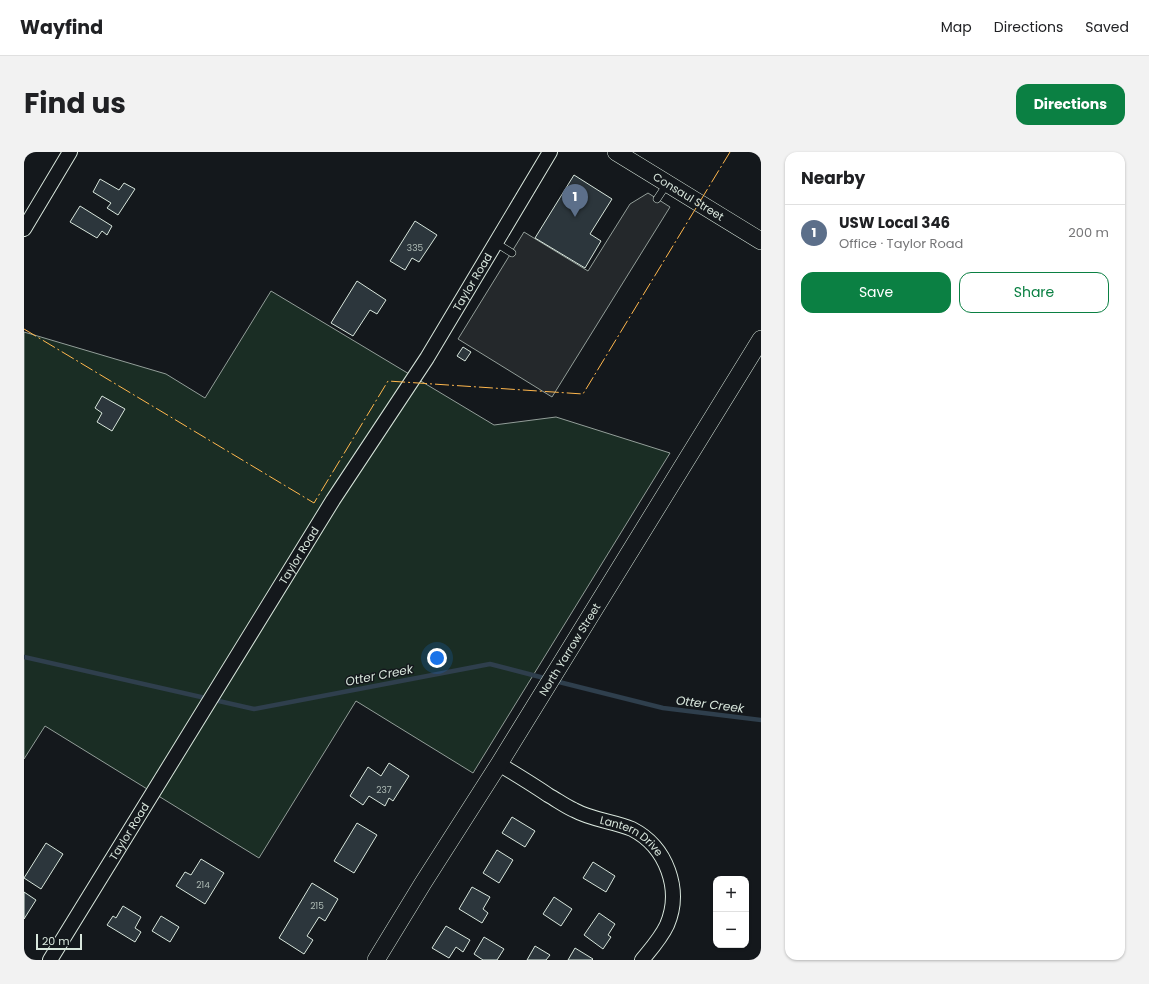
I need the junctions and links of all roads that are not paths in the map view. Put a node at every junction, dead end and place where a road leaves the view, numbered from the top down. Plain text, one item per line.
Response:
1 (70, 152) edge
2 (550, 152) edge
3 (616, 152) edge
4 (667, 184) junction
5 (657, 199) dead end
6 (24, 229) edge
7 (761, 241) edge
8 (496, 243) junction
9 (512, 252) dead end
10 (761, 339) edge
11 (499, 764) junction
12 (50, 960) edge
13 (376, 960) edge
14 (642, 960) edge

1 - 6 street
2 - 8 street, Taylor Road
3 - 4 street, Consaul Street
4 - 5 lane
4 - 7 street, Consaul Street
8 - 9 lane
8 - 12 street, Taylor Road
10 - 11 street, North Yarrow Street
11 - 13 street, North Yarrow Street
11 - 14 street, Lantern Drive

